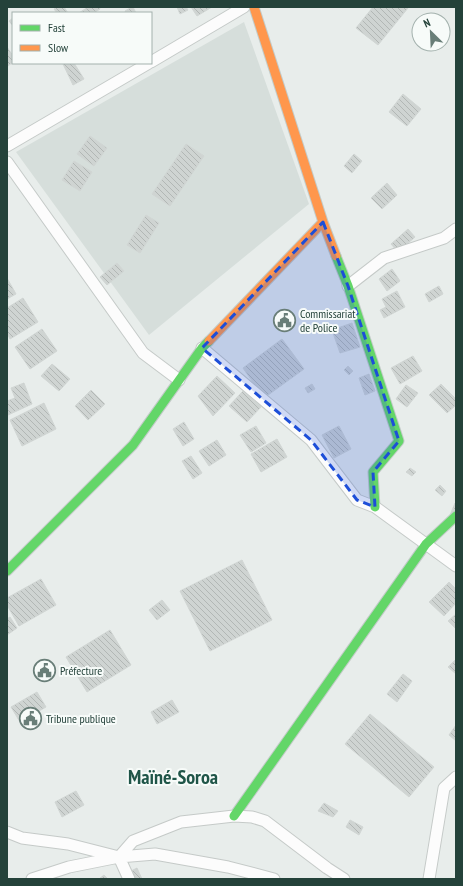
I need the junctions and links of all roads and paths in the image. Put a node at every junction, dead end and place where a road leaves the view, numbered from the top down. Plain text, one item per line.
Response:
1 (244, 7) edge
2 (254, 7) edge
3 (152, 61) edge
4 (147, 64) edge
5 (7, 146) edge
6 (7, 162) edge
7 (323, 222) junction
8 (456, 229) edge
9 (348, 286) junction
10 (202, 348) junction
11 (179, 380) junction
12 (375, 508) junction
13 (456, 516) edge
14 (426, 544) junction
15 (456, 566) edge
16 (7, 571) edge
17 (456, 777) edge
18 (234, 816) junction
19 (7, 832) edge
20 (119, 857) junction
21 (32, 879) edge
22 (129, 879) edge
23 (274, 879) edge
24 (344, 879) edge
25 (429, 879) edge

1 - 3 street
2 - 7 street
4 - 5 street
6 - 11 street
7 - 9 street
7 - 10 street
8 - 9 street
9 - 12 street
10 - 11 street
10 - 12 street
11 - 16 street
12 - 14 street
13 - 14 street
14 - 15 street
14 - 18 street
17 - 25 street
18 - 20 street
18 - 24 street
19 - 20 street
20 - 21 street
20 - 22 street
20 - 23 street

